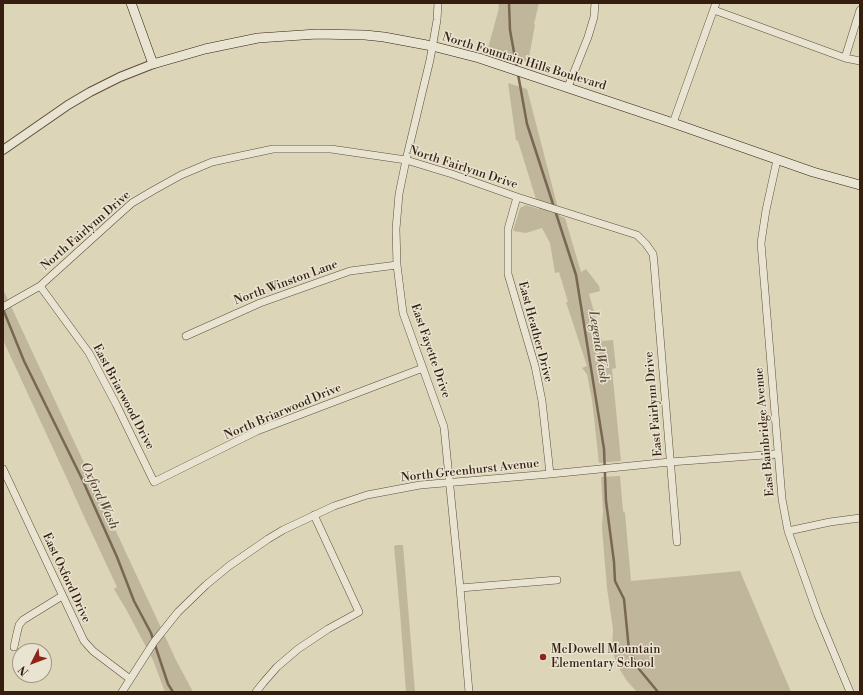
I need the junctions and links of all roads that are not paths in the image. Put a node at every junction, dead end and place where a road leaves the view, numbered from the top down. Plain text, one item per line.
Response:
1 (131, 3) edge
2 (438, 3) edge
3 (595, 3) edge
4 (715, 6) edge
5 (860, 10) edge
6 (432, 46) junction
7 (845, 58) junction
8 (860, 61) edge
9 (153, 64) junction
10 (568, 87) junction
11 (673, 123) junction
12 (3, 150) edge
13 (406, 160) junction
14 (777, 160) junction
15 (860, 185) edge
16 (517, 197) junction
17 (654, 263) joint
18 (397, 265) junction
19 (40, 286) junction
20 (3, 307) edge
21 (186, 336) dead end
22 (423, 368) junction
23 (778, 454) junction
24 (670, 462) junction
25 (4, 474) edge
26 (550, 474) junction
27 (154, 482) joint
28 (450, 482) junction
29 (314, 515) junction
30 (860, 518) edge
31 (788, 531) junction
32 (677, 542) dead end
33 (556, 580) dead end
34 (460, 588) junction
35 (62, 596) junction
36 (15, 643) edge
37 (130, 679) junction
38 (122, 692) edge
39 (256, 692) edge
40 (469, 692) edge
41 (850, 692) edge

1 - 9 main road
2 - 6 street, East Fayette Drive
3 - 10 street
4 - 7 street
4 - 11 street
5 - 7 street
6 - 9 main road, North Fountain Hills Boulevard
6 - 10 main road, North Fountain Hills Boulevard
6 - 13 street, East Fayette Drive
7 - 8 street
9 - 12 street, North Fountain Hills Boulevard
10 - 11 main road, North Fountain Hills Boulevard
11 - 14 main road, North Fountain Hills Boulevard
13 - 16 street, North Fairlynn Drive
13 - 18 street, East Fayette Drive
13 - 19 street, North Fairlynn Drive
14 - 15 main road, North Fountain Hills Boulevard
14 - 23 street, East Bainbridge Avenue
16 - 17 street, North Fairlynn Drive
16 - 26 street, East Heather Drive
17 - 24 street, East Fairlynn Drive
18 - 21 street, North Winston Lane
18 - 22 street, East Fayette Drive
19 - 20 street, North Fairlynn Drive
19 - 27 street, East Briarwood Drive
22 - 27 street, North Briarwood Drive
22 - 28 street, East Fayette Drive
23 - 24 street, North Greenhurst Avenue
23 - 31 street, East Bainbridge Avenue
24 - 26 street, North Greenhurst Avenue
24 - 32 street, East Fairlynn Drive
25 - 35 street, East Oxford Drive
26 - 28 street, North Greenhurst Avenue
28 - 29 street, North Greenhurst Avenue
28 - 34 street, East Fayette Drive
29 - 37 street, North Greenhurst Avenue
29 - 39 street
30 - 31 street
31 - 41 street, East Bainbridge Avenue
33 - 34 street
34 - 40 street, East Fayette Drive
35 - 36 street
35 - 37 street, East Oxford Drive
37 - 38 street, North Greenhurst Avenue

